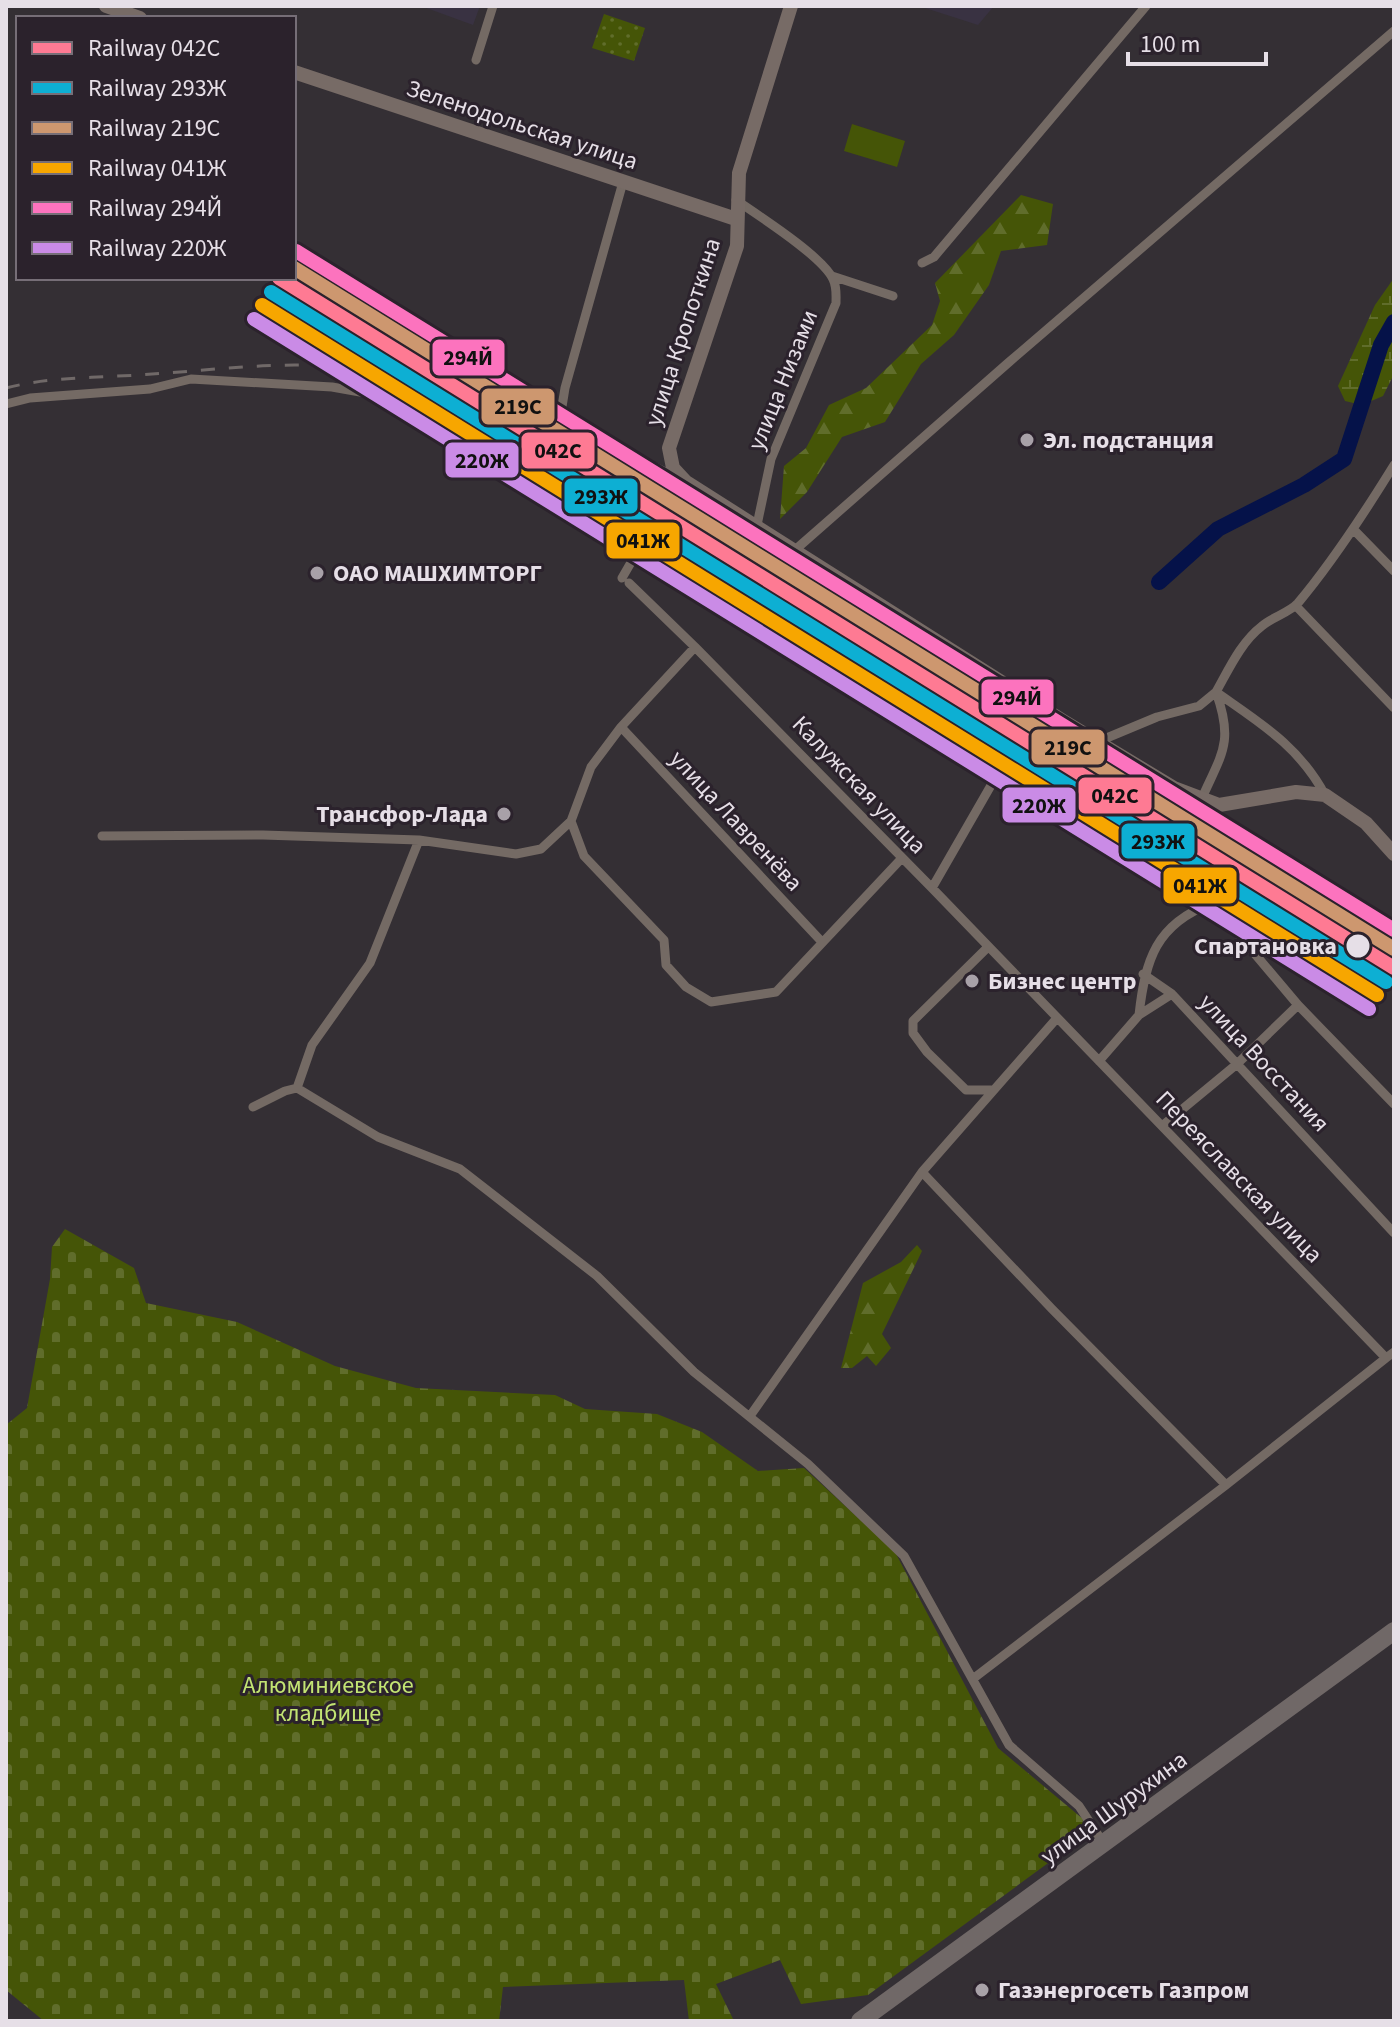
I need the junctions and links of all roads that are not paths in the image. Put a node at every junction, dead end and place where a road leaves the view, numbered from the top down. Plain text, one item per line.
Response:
1 (106, 6) edge
2 (493, 6) edge
3 (791, 6) edge
4 (1146, 6) edge
5 (134, 16) edge
6 (1394, 31) edge
7 (476, 60) dead end
8 (296, 73) edge
9 (623, 182) junction
10 (736, 200) junction
11 (736, 219) junction
12 (922, 263) dead end
13 (832, 276) junction
14 (893, 296) dead end
15 (6, 404) edge
16 (1394, 465) edge
17 (686, 482) junction
18 (757, 525) junction
19 (1354, 530) junction
20 (795, 550) junction
21 (1394, 571) edge
22 (1296, 606) junction
23 (695, 647) junction
24 (1216, 692) junction
25 (1394, 708) edge
26 (621, 727) junction
27 (1097, 742) junction
28 (1005, 761) dead end
29 (1325, 795) junction
30 (1202, 798) junction
31 (571, 821) junction
32 (102, 836) dead end
33 (419, 840) junction
34 (1394, 854) edge
35 (902, 858) junction
36 (932, 888) junction
37 (822, 942) junction
38 (988, 947) junction
39 (1143, 974) junction
40 (1172, 994) junction
41 (1298, 1005) junction
42 (1139, 1015) junction
43 (1057, 1018) junction
44 (1099, 1061) junction
45 (1237, 1064) junction
46 (297, 1088) junction
47 (993, 1090) junction
48 (1394, 1104) edge
49 (253, 1107) dead end
50 (1162, 1126) junction
51 (922, 1172) junction
52 (1394, 1233) edge
53 (1390, 1355) edge
54 (750, 1416) junction
55 (1226, 1485) junction
56 (1394, 1631) edge
57 (974, 1678) junction
58 (1104, 1844) junction
59 (860, 2021) edge

1 - 5 street
2 - 7 street
3 - 10 street, улица Кропоткина
4 - 12 street
6 - 20 street
8 - 9 street, Зеленодольская улица
9 - 11 street, Зеленодольская улица
9 - 17 street
10 - 11 street, улица Кропоткина
10 - 13 street
11 - 17 street, улица Кропоткина
13 - 14 street
13 - 18 street, улица Низами
15 - 23 street, Калужская улица
16 - 19 street
17 - 18 street
18 - 20 street
19 - 21 street
19 - 22 street
20 - 27 street
22 - 24 street
22 - 25 street
23 - 26 street
23 - 35 street, Калужская улица
24 - 27 street
24 - 29 street
24 - 30 street
26 - 31 street
26 - 37 street, улица Лавренёва
27 - 30 street
28 - 36 street
29 - 30 street
29 - 34 street
31 - 33 street
31 - 37 street
32 - 33 street
33 - 46 street
35 - 36 street, Калужская улица
35 - 37 street
36 - 38 street, Калужская улица
38 - 43 street, Калужская улица
38 - 47 street
39 - 40 street
39 - 41 street
39 - 42 street
40 - 42 street, улица Восстания
40 - 45 street, улица Восстания
41 - 45 street
41 - 48 street
42 - 44 street, улица Восстания
43 - 44 street, Переяславская улица
43 - 47 street
44 - 50 street, Переяславская улица
45 - 50 street
45 - 52 street, улица Восстания
46 - 49 street
46 - 54 street
47 - 51 street
50 - 53 street, Переяславская улица
51 - 54 street
51 - 55 street
53 - 55 street
54 - 57 street
55 - 57 street
56 - 58 highway, улица Шурухина
57 - 58 street
58 - 59 highway, улица Шурухина

